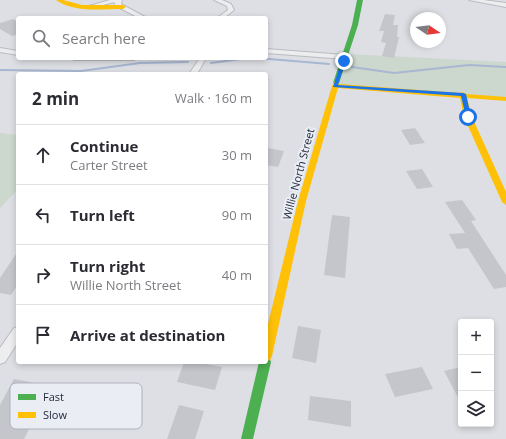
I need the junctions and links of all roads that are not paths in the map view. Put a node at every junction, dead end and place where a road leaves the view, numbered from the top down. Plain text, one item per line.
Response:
1 (59, 0) edge
2 (217, 0) edge
3 (360, 0) edge
4 (472, 0) edge
5 (120, 2) edge
6 (506, 5) edge
7 (141, 16) edge
8 (223, 16) edge
9 (0, 50) edge
10 (268, 51) edge
11 (16, 53) edge
12 (345, 58) junction
13 (202, 60) edge
14 (194, 72) edge
15 (335, 86) junction
16 (463, 94) junction
17 (506, 99) edge
18 (506, 202) edge
19 (16, 335) edge
20 (268, 347) edge
21 (0, 358) edge
22 (265, 364) edge
23 (248, 439) edge

1 - 5 street
2 - 8 street
3 - 12 street, Willie North Street
4 - 6 street
5 - 7 street
9 - 11 street
10 - 12 street
12 - 15 street, Willie North Street
13 - 14 street
15 - 16 street
15 - 20 street, Willie North Street
16 - 17 street
16 - 18 street
19 - 21 street
22 - 23 street

